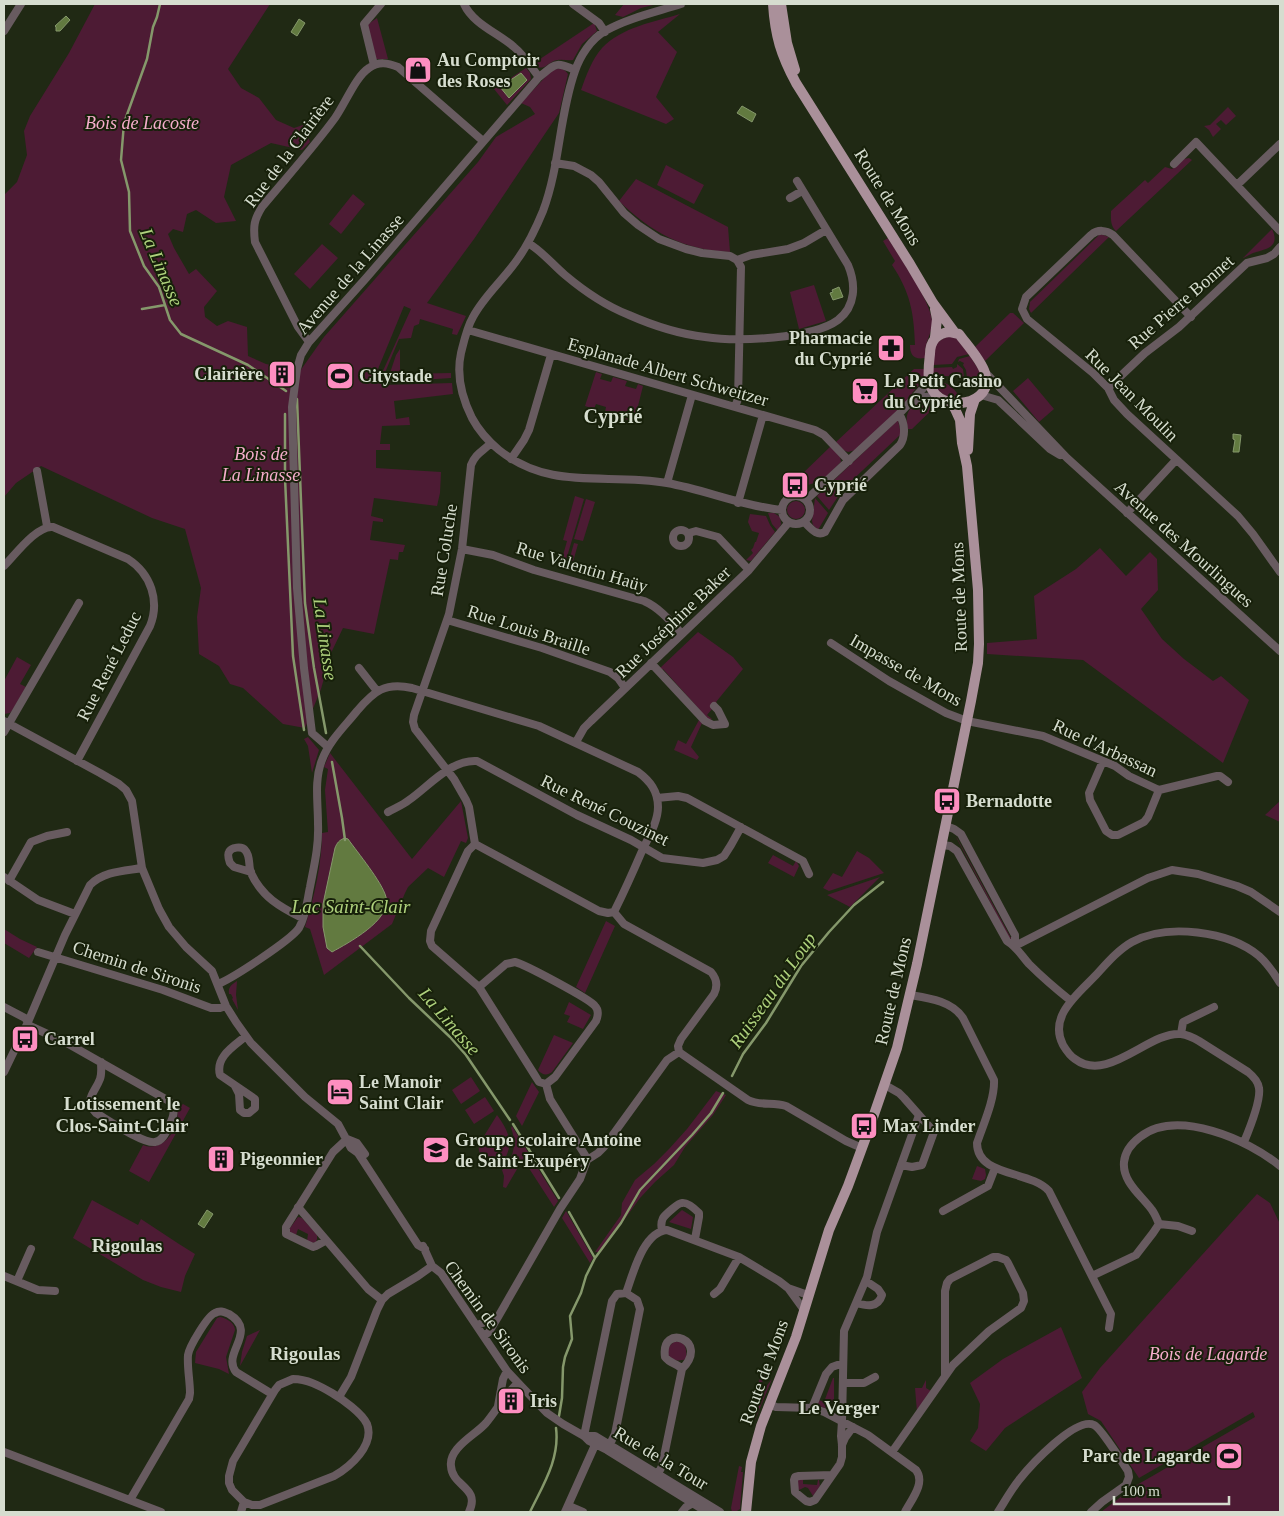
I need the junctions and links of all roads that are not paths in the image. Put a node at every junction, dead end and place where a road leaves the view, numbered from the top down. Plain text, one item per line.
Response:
1 (21, 4) edge
2 (381, 4) edge
3 (464, 4) edge
4 (573, 4) edge
5 (681, 4) edge
6 (773, 4) edge
7 (4, 31) edge
8 (605, 32) junction
9 (374, 65) junction
10 (575, 70) junction
11 (539, 77) junction
12 (483, 141) junction
13 (1280, 144) edge
14 (555, 163) junction
15 (1174, 164) dead end
16 (797, 181) dead end
17 (1237, 185) junction
18 (802, 191) junction
19 (790, 198) dead end
20 (826, 230) junction
21 (1280, 231) edge
22 (528, 243) junction
23 (1280, 247) edge
24 (738, 260) junction
25 (933, 303) junction
26 (1191, 317) junction
27 (468, 330) junction
28 (955, 332) junction
29 (935, 337) junction
30 (740, 339) junction
31 (309, 342) junction
32 (551, 355) junction
33 (984, 371) junction
34 (929, 382) junction
35 (1108, 388) junction
36 (692, 395) junction
37 (938, 396) junction
38 (978, 397) junction
39 (951, 403) junction
40 (909, 404) junction
41 (735, 407) junction
42 (899, 414) junction
43 (763, 415) junction
44 (490, 443) junction
45 (1067, 458) junction
46 (512, 459) junction
47 (1176, 460) junction
48 (849, 461) junction
49 (967, 466) junction
50 (36, 471) dead end
51 (667, 483) junction
52 (806, 500) junction
53 (738, 502) junction
54 (782, 510) junction
55 (1127, 513) junction
56 (789, 522) junction
57 (804, 522) junction
58 (47, 526) junction
59 (689, 534) dead end
60 (462, 550) junction
61 (4, 566) edge
62 (749, 570) junction
63 (1280, 572) edge
64 (79, 603) dead end
65 (447, 620) junction
66 (682, 634) junction
67 (831, 643) dead end
68 (1280, 651) edge
69 (651, 663) junction
70 (359, 668) dead end
71 (625, 688) junction
72 (377, 691) junction
73 (422, 691) junction
74 (714, 706) dead end
75 (968, 721) junction
76 (6, 722) edge
77 (4, 732) edge
78 (576, 742) junction
79 (328, 747) junction
80 (77, 761) junction
81 (1103, 761) junction
82 (447, 770) junction
83 (1228, 782) dead end
84 (1159, 790) junction
85 (657, 798) junction
86 (388, 812) dead end
87 (946, 826) junction
88 (740, 827) junction
89 (67, 832) dead end
90 (475, 844) junction
91 (942, 844) junction
92 (644, 847) junction
93 (142, 868) junction
94 (250, 872) dead end
95 (809, 874) dead end
96 (6, 879) edge
97 (614, 912) junction
98 (1280, 912) edge
99 (75, 914) junction
100 (302, 918) junction
101 (1015, 946) junction
102 (38, 952) dead end
103 (56, 956) junction
104 (220, 983) junction
105 (1280, 983) edge
106 (479, 987) junction
107 (910, 995) junction
108 (1071, 1001) junction
109 (226, 1006) junction
110 (4, 1007) edge
111 (1214, 1007) dead end
112 (28, 1022) junction
113 (1181, 1034) junction
114 (246, 1036) junction
115 (679, 1052) junction
116 (101, 1062) junction
117 (4, 1072) edge
118 (546, 1084) junction
119 (884, 1085) junction
120 (235, 1086) dead end
121 (919, 1116) junction
122 (347, 1139) junction
123 (1244, 1142) junction
124 (862, 1148) junction
125 (587, 1160) junction
126 (901, 1165) junction
127 (1280, 1166) edge
128 (995, 1168) junction
129 (298, 1207) junction
130 (943, 1211) dead end
131 (1158, 1224) junction
132 (662, 1230) junction
133 (1192, 1230) dead end
134 (695, 1239) junction
135 (325, 1240) junction
136 (31, 1249) dead end
137 (739, 1257) junction
138 (432, 1266) junction
139 (4, 1276) edge
140 (1092, 1276) junction
141 (18, 1281) junction
142 (866, 1281) junction
143 (788, 1288) junction
144 (55, 1292) dead end
145 (626, 1293) junction
146 (714, 1294) dead end
147 (808, 1295) junction
148 (382, 1300) junction
149 (856, 1303) junction
150 (804, 1310) junction
151 (498, 1317) junction
152 (477, 1326) junction
153 (1110, 1328) dead end
154 (484, 1336) junction
155 (843, 1363) junction
156 (682, 1369) dead end
157 (508, 1371) junction
158 (945, 1375) junction
159 (875, 1376) dead end
160 (518, 1383) junction
161 (843, 1383) junction
162 (272, 1394) junction
163 (339, 1397) junction
164 (769, 1404) junction
165 (497, 1408) junction
166 (812, 1408) junction
167 (554, 1419) joint
168 (842, 1421) junction
169 (853, 1427) junction
170 (584, 1436) junction
171 (595, 1445) junction
172 (842, 1445) junction
173 (609, 1448) junction
174 (4, 1452) edge
175 (892, 1452) junction
176 (658, 1474) junction
177 (832, 1475) junction
178 (130, 1500) junction
179 (693, 1503) junction
180 (249, 1507) edge
181 (567, 1509) edge
182 (746, 1510) edge
183 (161, 1512) edge
184 (240, 1512) edge
185 (469, 1512) edge
186 (583, 1512) edge
187 (682, 1512) edge
188 (707, 1512) edge
189 (720, 1512) edge
190 (904, 1512) edge
191 (998, 1512) edge
192 (1091, 1512) edge

1 - 7 street
2 - 9 street
3 - 11 street
4 - 8 street
5 - 8 street
6 - 25 main road, Route de Mons
8 - 10 street
9 - 12 street
9 - 31 street, Rue de la Clairière
10 - 11 street, Avenue de la Linasse
10 - 14 street
11 - 12 street, Avenue de la Linasse
12 - 31 street, Avenue de la Linasse
13 - 17 street
14 - 22 street
14 - 24 street
15 - 17 street
16 - 18 street
17 - 21 street
18 - 19 street
18 - 20 street
20 - 24 street
20 - 30 street
22 - 27 street
22 - 30 street
23 - 26 street, Rue Pierre Bonnet
24 - 30 street
25 - 28 main road, Route de Mons
25 - 29 main road, Route de Mons
26 - 35 street, Rue Pierre Bonnet
26 - 35 street, Rue Jean Moulin
27 - 32 street, Esplanade Albert Schweitzer
27 - 44 street
28 - 29 main road
28 - 33 main road
29 - 34 main road
30 - 41 street
31 - 79 street, Avenue de la Linasse
32 - 36 street, Esplanade Albert Schweitzer
32 - 46 street
33 - 38 main road
33 - 45 street, Avenue des Mourlingues
34 - 37 main road
34 - 40 street
35 - 47 street, Rue Jean Moulin
36 - 41 street, Esplanade Albert Schweitzer
36 - 51 street
37 - 39 main road
37 - 40 street
38 - 39 main road
38 - 45 street, Avenue des Mourlingues
38 - 49 main road, Route de Mons
39 - 49 main road, Route de Mons
40 - 42 street
41 - 43 street, Esplanade Albert Schweitzer
42 - 48 street
42 - 57 street
43 - 48 street, Esplanade Albert Schweitzer
43 - 53 street
44 - 46 street
44 - 60 street, Rue Coluche
45 - 55 street, Avenue des Mourlingues
46 - 51 street
47 - 55 street
47 - 63 street, Rue Jean Moulin
48 - 52 street
49 - 75 main road, Route de Mons
50 - 58 street
51 - 53 street
52 - 54 street
52 - 57 street
53 - 54 street
54 - 56 street
55 - 68 street, Avenue des Mourlingues
56 - 57 street
56 - 62 street, Rue Joséphine Baker
58 - 61 street
58 - 80 street, Rue René Leduc
59 - 62 street
60 - 65 street, Rue Coluche
60 - 66 street, Rue Valentin Haüy
62 - 66 street, Rue Joséphine Baker
64 - 76 street
65 - 71 street, Rue Louis Braille
65 - 73 street, Rue Coluche
66 - 69 street, Rue Joséphine Baker
67 - 75 street, Impasse de Mons
69 - 71 street, Rue Joséphine Baker
69 - 74 street
70 - 72 street
71 - 78 street, Rue Joséphine Baker
72 - 73 street
72 - 79 street
73 - 78 street
73 - 82 street, Rue Coluche
75 - 81 street, Rue d'Arbassan
75 - 87 main road, Route de Mons
76 - 77 street
76 - 80 street, Chemin de Sironis
78 - 85 street
79 - 100 street
80 - 93 street, Chemin de Sironis
81 - 84 street, Rue d'Arbassan
81 - 84 street
82 - 86 street, Rue René Couzinet
82 - 90 street, Rue Coluche
82 - 92 street, Rue René Couzinet
83 - 84 street, Rue d'Arbassan
85 - 88 street
85 - 92 street
87 - 91 main road, Route de Mons
87 - 101 street
88 - 92 street, Rue René Couzinet
88 - 95 street
89 - 96 street
90 - 97 street
90 - 106 street
91 - 101 street
91 - 107 main road, Route de Mons
92 - 97 street
93 - 99 street
93 - 104 street, Chemin de Sironis
94 - 100 street
96 - 99 street
97 - 115 street
98 - 101 street
99 - 103 street
100 - 104 street
101 - 108 street
102 - 103 street, Chemin de Sironis
103 - 109 street, Chemin de Sironis
103 - 112 street
104 - 109 street, Chemin de Sironis
105 - 108 street
106 - 118 street
106 - 118 street
107 - 119 main road, Route de Mons
107 - 128 street
108 - 113 street
109 - 114 street, Chemin de Sironis
110 - 112 street
111 - 113 street
112 - 116 street
112 - 117 street
113 - 123 street
114 - 120 street
114 - 122 street, Chemin de Sironis
115 - 124 street
115 - 125 street
116 - 116 street
118 - 125 street
119 - 121 street
119 - 124 main road, Route de Mons
121 - 126 street
121 - 126 street
122 - 129 street
122 - 138 street, Chemin de Sironis
123 - 127 street
123 - 131 street
124 - 147 main road, Route de Mons
125 - 151 street
126 - 142 street
128 - 130 street
128 - 140 street
129 - 135 street
129 - 135 street
131 - 133 street
131 - 140 street
132 - 134 street
132 - 134 street
132 - 145 street
134 - 137 street
135 - 148 street
136 - 141 street
137 - 143 street
137 - 146 street
138 - 148 street
138 - 152 street, Chemin de Sironis
139 - 141 street
140 - 153 street
141 - 144 street
142 - 149 street
142 - 149 street
143 - 147 street
143 - 150 street
145 - 170 street
145 - 173 street
147 - 150 main road, Route de Mons
148 - 163 street
149 - 155 street
150 - 164 main road, Route de Mons
151 - 152 street
151 - 154 street
152 - 154 street, Chemin de Sironis
154 - 157 street, Chemin de Sironis
155 - 161 street
155 - 166 street
156 - 176 street
157 - 160 street, Chemin de Sironis
157 - 165 street
158 - 158 street
158 - 175 street
159 - 161 street
160 - 165 street
160 - 167 street, Chemin de Sironis
161 - 168 street
162 - 163 street
162 - 178 street
162 - 180 street
163 - 180 street
164 - 166 street
164 - 182 main road, Route de Mons
165 - 185 street
166 - 168 street
167 - 170 street, Rue de la Tour
168 - 169 street
168 - 172 street
169 - 172 street
169 - 175 street
170 - 171 street, Rue de la Tour
170 - 173 street, Rue de la Tour
171 - 173 street, Rue de la Tour
171 - 181 street
172 - 177 street
173 - 176 street, Rue de la Tour
173 - 179 street, Rue de la Tour
174 - 178 street
175 - 190 street
176 - 189 street, Rue de la Tour
177 - 177 street
178 - 183 street
179 - 187 street
179 - 188 street, Rue de la Tour
180 - 184 street
181 - 186 street
191 - 192 street

